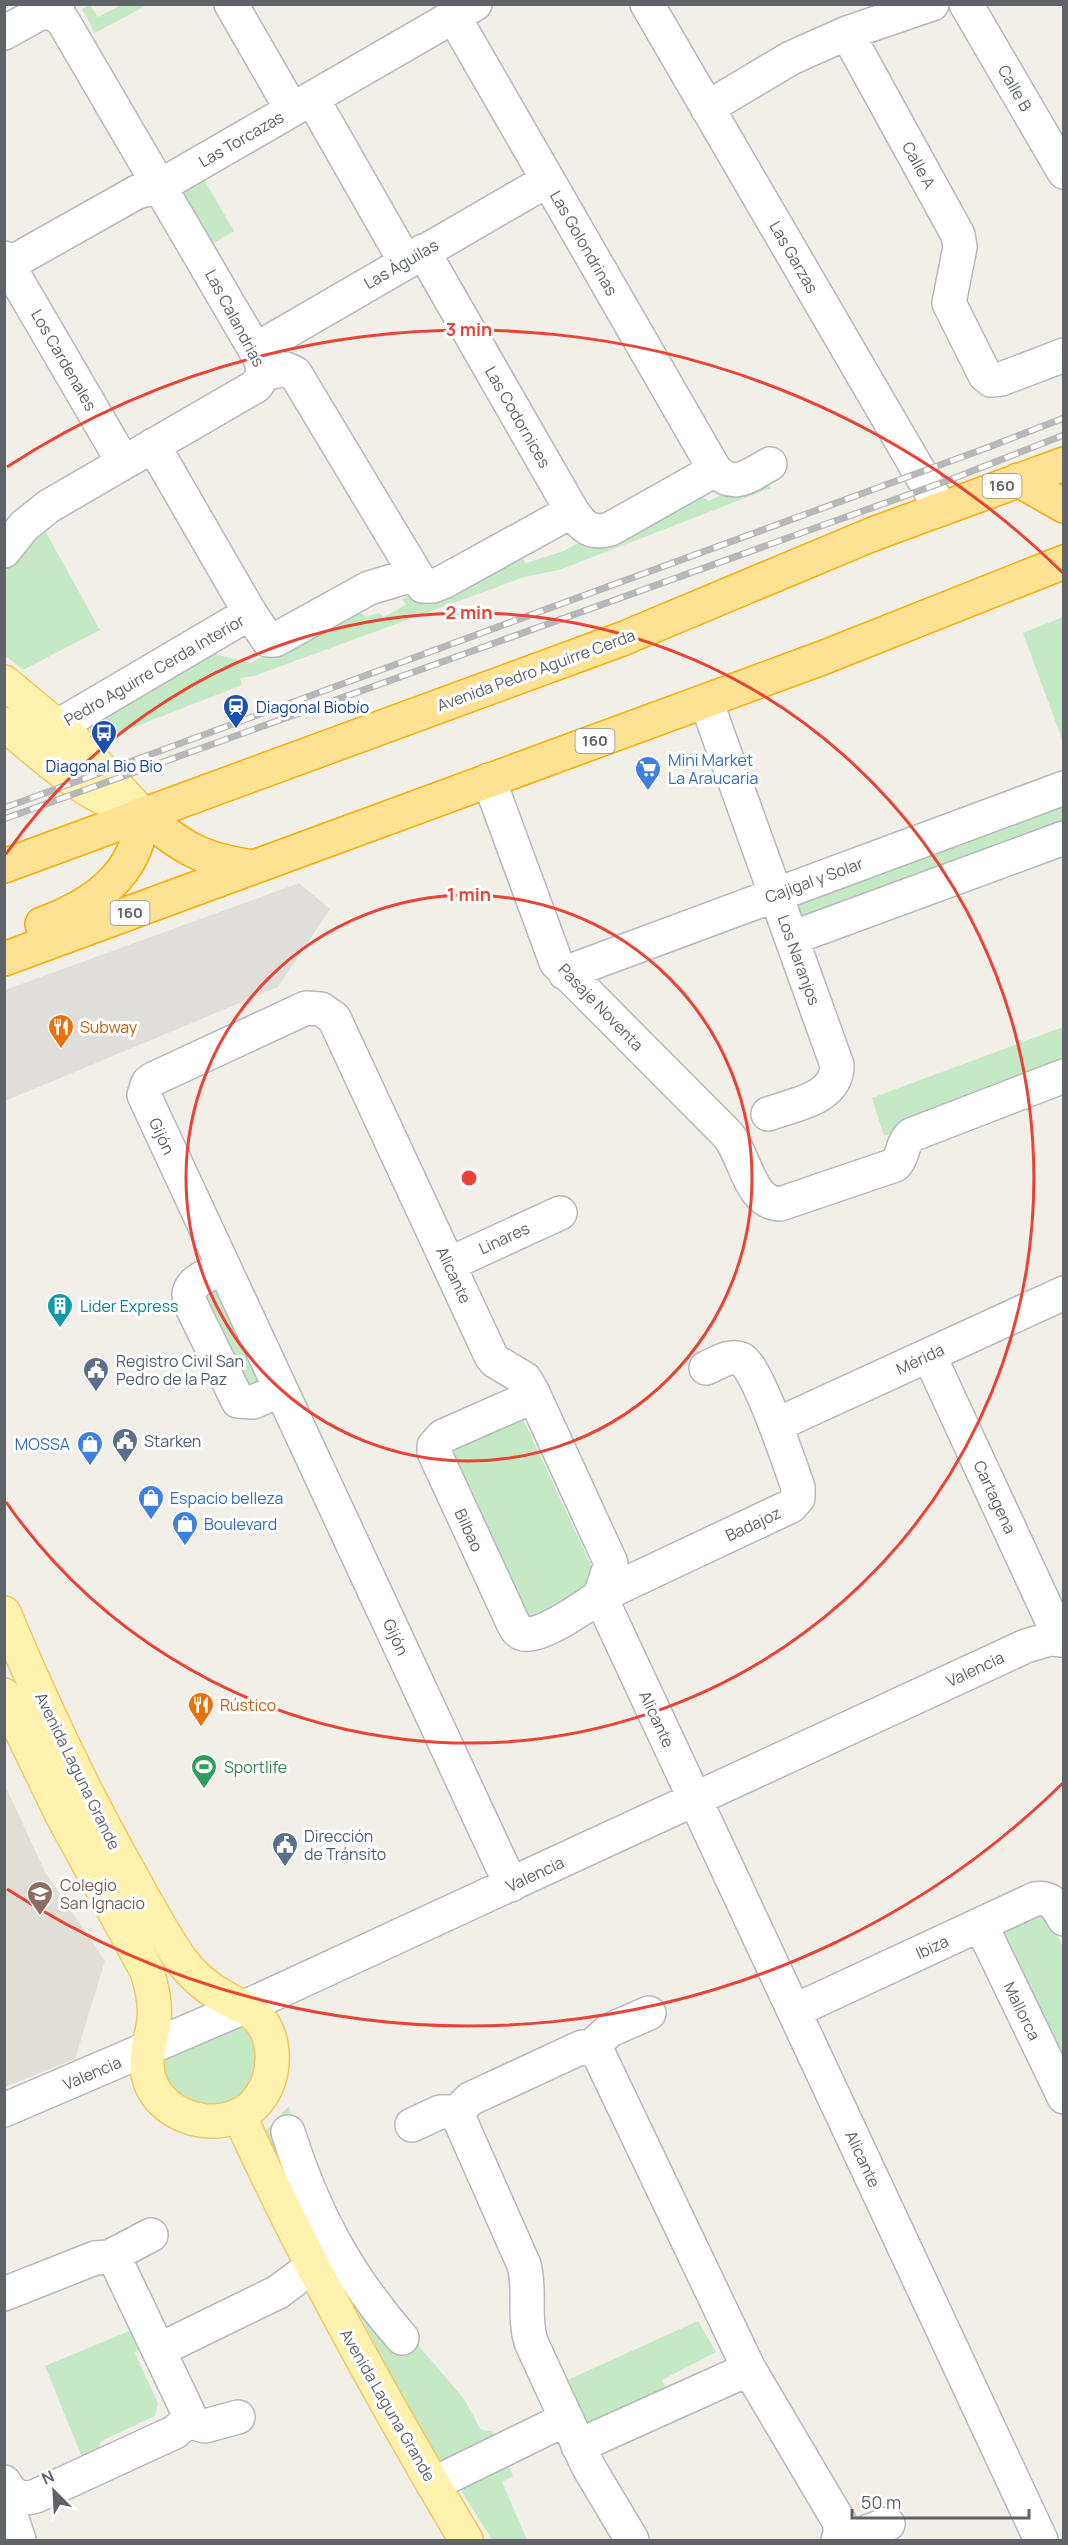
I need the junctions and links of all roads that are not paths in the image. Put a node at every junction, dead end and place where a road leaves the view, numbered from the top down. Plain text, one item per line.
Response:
1 (231, 4) edge
2 (647, 4) edge
3 (932, 4) edge
4 (966, 4) edge
5 (54, 7) edge
6 (449, 13) edge
7 (4, 33) edge
8 (847, 33) junction
9 (302, 104) junction
10 (707, 108) junction
11 (1064, 172) edge
12 (548, 180) junction
13 (160, 186) junction
14 (414, 256) junction
15 (6, 264) edge
16 (1064, 355) edge
17 (260, 362) junction
18 (153, 445) junction
19 (123, 462) junction
20 (770, 464) dead end
21 (1064, 464) edge
22 (715, 470) junction
23 (1018, 480) junction
24 (1064, 506) edge
25 (941, 509) junction
26 (572, 511) junction
27 (4, 551) edge
28 (1064, 562) edge
29 (429, 578) junction
30 (250, 614) junction
31 (4, 682) edge
32 (706, 701) junction
33 (4, 724) edge
34 (58, 726) junction
35 (489, 780) junction
36 (1064, 788) edge
37 (142, 814) junction
38 (1064, 838) edge
39 (4, 866) edge
40 (254, 867) junction
41 (776, 894) junction
42 (4, 938) edge
43 (792, 938) junction
44 (4, 959) edge
45 (565, 973) junction
46 (225, 1044) joint
47 (1064, 1076) edge
48 (768, 1114) dead end
49 (560, 1213) dead end
50 (449, 1264) junction
51 (223, 1268) junction
52 (1064, 1293) edge
53 (929, 1355) junction
54 (706, 1368) dead end
55 (280, 1390) junction
56 (534, 1396) junction
57 (776, 1425) junction
58 (600, 1596) junction
59 (4, 1613) edge
60 (1062, 1640) edge
61 (4, 1695) edge
62 (695, 1799) junction
63 (511, 1884) junction
64 (1064, 1919) edge
65 (981, 1925) junction
66 (244, 2007) junction
67 (794, 2011) junction
68 (650, 2013) dead end
69 (590, 2048) junction
70 (148, 2050) junction
71 (1064, 2097) edge
72 (4, 2110) edge
73 (460, 2112) junction
74 (239, 2115) junction
75 (412, 2125) dead end
76 (288, 2132) dead end
77 (151, 2235) dead end
78 (109, 2257) junction
79 (324, 2258) junction
80 (4, 2294) edge
81 (402, 2338) dead end
82 (159, 2350) junction
83 (749, 2369) junction
84 (238, 2417) dead end
85 (187, 2421) junction
86 (572, 2432) junction
87 (433, 2484) junction
88 (9, 2488) edge
89 (888, 2524) dead end
90 (839, 2538) edge
91 (19, 2540) edge
92 (466, 2541) edge
93 (632, 2541) edge
94 (1041, 2541) edge

1 - 9 street, Las Codornices
2 - 10 street, Las Garzas
3 - 8 street
4 - 11 street, Calle B
5 - 7 street
5 - 13 street, Las Calandrias
6 - 9 street, Las Torcazas
6 - 12 street, Las Golondrinas
8 - 10 street
8 - 16 street, Calle A
9 - 13 street, Las Torcazas
9 - 14 street, Las Codornices
10 - 25 street, Las Garzas
12 - 14 street, Las Águilas
12 - 22 street, Las Golondrinas
13 - 15 street, Las Torcazas
13 - 17 street, Las Calandrias
14 - 17 street, Las Águilas
14 - 26 street, Las Codornices
15 - 19 street, Los Cardenales
17 - 18 street, Las Águilas
17 - 29 street, Las Calandrias
18 - 19 street, Las Águilas
18 - 30 street
19 - 27 street, Las Águilas
20 - 22 street
21 - 23 highway, Avenida Pedro Aguirre Cerda / 160
22 - 26 street, Las Codornices
23 - 24 highway
23 - 25 highway, Avenida Pedro Aguirre Cerda / 160
25 - 37 highway, Avenida Pedro Aguirre Cerda / 160
26 - 29 street
28 - 32 highway, 160
29 - 30 street
30 - 34 street, Pedro Aguirre Cerda Interior
31 - 34 main road
32 - 35 highway, 160
32 - 41 street, Los Naranjos
33 - 37 main road
34 - 37 main road
35 - 40 highway, 160
35 - 45 street, Pasaje Noventa
36 - 41 street, Cajigal y Solar
37 - 39 highway, Avenida Pedro Aguirre Cerda / 160
37 - 40 highway
37 - 42 highway
38 - 43 street
40 - 44 highway, 160
41 - 43 street, Los Naranjos
41 - 45 street, Cajigal y Solar
43 - 48 street, Los Naranjos
45 - 47 street, Pasaje Noventa
46 - 50 street, Alicante
46 - 51 street, Gijón
49 - 50 street, Linares
50 - 56 street, Alicante
51 - 55 street, Gijón
51 - 55 street
52 - 53 street, Mérida
53 - 57 street, Mérida
53 - 60 street, Cartagena
54 - 57 street, Badajoz
55 - 63 street, Gijón
56 - 58 street, Alicante
56 - 58 street, Bilbao
57 - 58 street, Badajoz
58 - 62 street, Alicante
59 - 66 main road, Avenida Laguna Grande
60 - 62 street, Valencia
61 - 70 main road, Avenida Laguna Grande
62 - 63 street, Valencia
62 - 67 street, Alicante
63 - 66 street, Valencia
64 - 65 street, Ibiza
65 - 67 street, Ibiza
65 - 71 street, Mallorca
66 - 70 street, Valencia
66 - 74 main road, Avenida Laguna Grande
67 - 94 street, Alicante
68 - 69 street
69 - 73 street
69 - 83 street
70 - 72 street, Valencia
70 - 74 main road, Avenida Laguna Grande
73 - 75 street
73 - 86 street
74 - 79 main road, Avenida Laguna Grande
76 - 79 street, Avenida Laguna Grande
77 - 78 street
78 - 80 street
78 - 82 street
79 - 81 street, Avenida Laguna Grande
79 - 82 street
79 - 87 main road, Avenida Laguna Grande
82 - 85 street
83 - 86 street
83 - 90 street
84 - 85 street
85 - 88 street
86 - 87 street
86 - 93 street
87 - 92 main road, Avenida Laguna Grande
88 - 91 street
89 - 90 street

